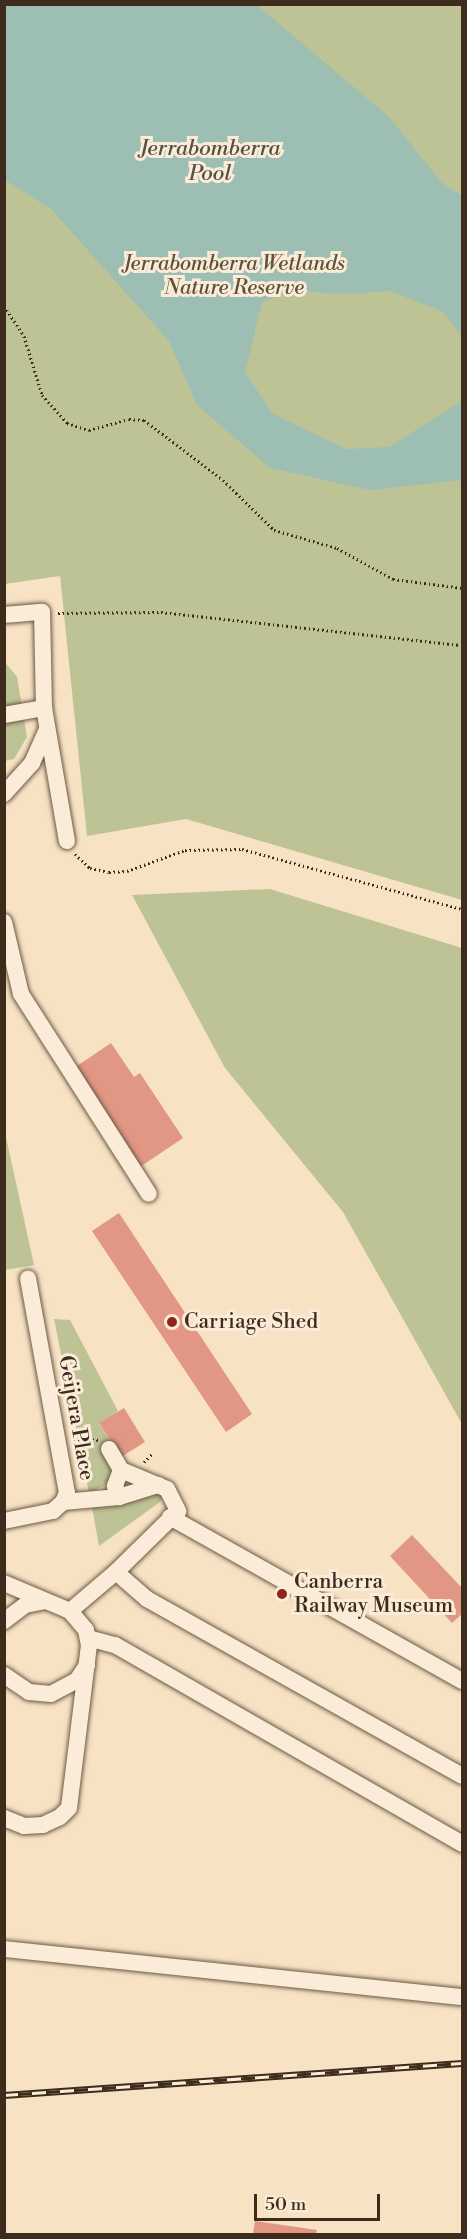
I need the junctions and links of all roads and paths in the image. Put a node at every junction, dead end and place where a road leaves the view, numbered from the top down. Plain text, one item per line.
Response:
1 (4, 306) edge
2 (462, 588) edge
3 (42, 612) junction
4 (4, 615) edge
5 (462, 645) edge
6 (44, 708) junction
7 (4, 715) edge
8 (47, 729) junction
9 (4, 794) edge
10 (67, 841) joint
11 (462, 909) edge
12 (4, 922) edge
13 (149, 1194) dead end
14 (28, 1280) dead end
15 (58, 1441) junction
16 (107, 1444) joint
17 (121, 1470) junction
18 (158, 1485) junction
19 (119, 1497) junction
20 (63, 1502) junction
21 (193, 1502) dead end
22 (174, 1514) junction
23 (4, 1521) edge
24 (116, 1572) junction
25 (4, 1583) edge
26 (52, 1602) junction
27 (70, 1611) junction
28 (4, 1621) edge
29 (88, 1638) junction
30 (88, 1661) junction
31 (4, 1675) edge
32 (462, 1681) edge
33 (462, 1776) edge
34 (4, 1818) edge
35 (4, 1824) edge
36 (24, 1826) junction
37 (462, 1844) edge
38 (4, 1949) edge
39 (462, 1997) edge

1 - 2 path
3 - 4 street
3 - 5 path
3 - 6 street
6 - 7 street
6 - 8 street
8 - 9 street
8 - 10 street
10 - 11 path
12 - 13 street
14 - 15 street, Geijera Place
15 - 16 path
15 - 20 street, Geijera Place
16 - 17 street
17 - 18 street
17 - 19 street
18 - 19 street
18 - 22 street
19 - 20 street
20 - 23 street, Geijera Place
21 - 22 street
22 - 24 street
22 - 32 street
24 - 27 street
24 - 33 street
25 - 26 street
26 - 27 street
26 - 28 street
27 - 29 street
29 - 30 street
29 - 37 street
30 - 31 street
30 - 36 street
34 - 36 street
35 - 36 street
38 - 39 street

